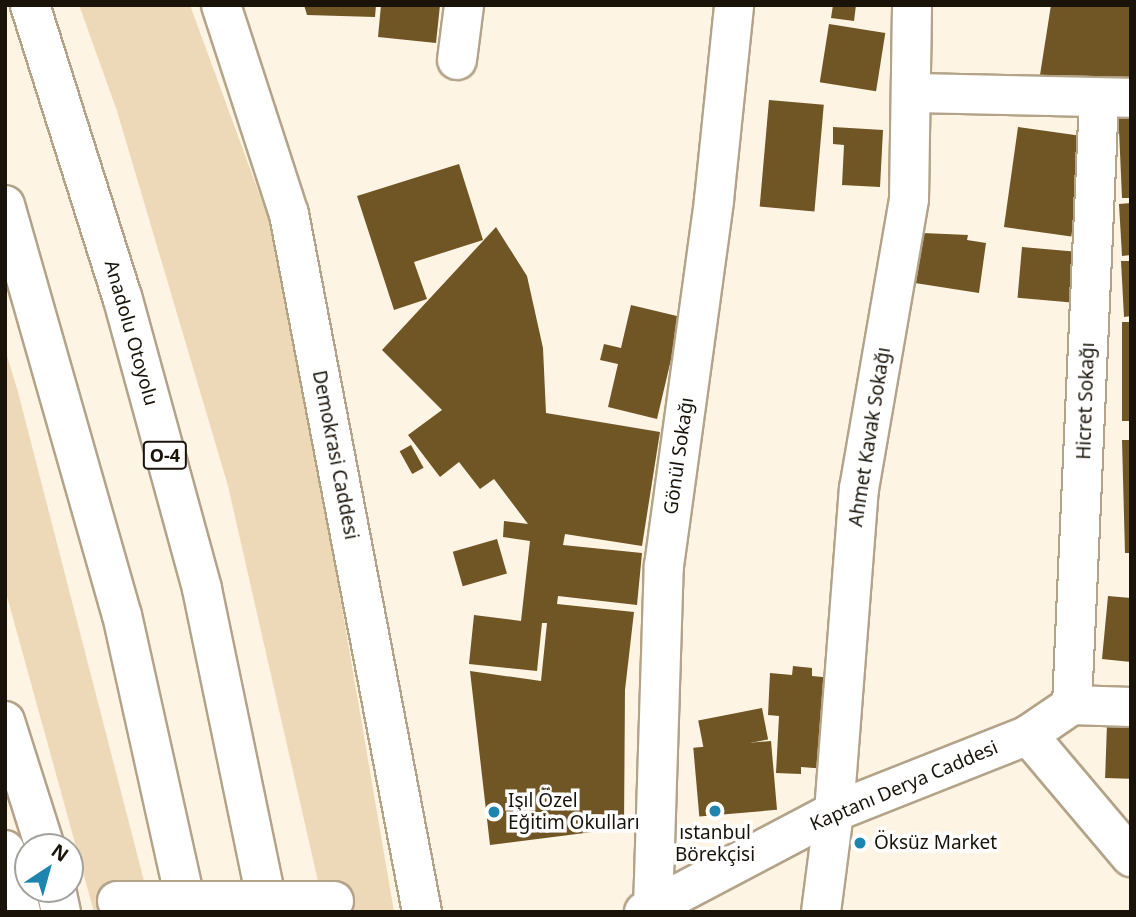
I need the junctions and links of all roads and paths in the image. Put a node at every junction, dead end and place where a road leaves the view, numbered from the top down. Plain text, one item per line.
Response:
1 (30, 5) edge
2 (221, 5) edge
3 (464, 5) edge
4 (734, 5) edge
5 (912, 5) edge
6 (457, 60) dead end
7 (913, 93) junction
8 (1115, 98) edge
9 (5, 205) edge
10 (1072, 705) junction
11 (1131, 706) edge
12 (5, 721) edge
13 (1028, 735) junction
14 (834, 812) junction
15 (41, 833) edge
16 (5, 850) edge
17 (1131, 857) edge
18 (117, 901) dead end
19 (334, 901) dead end
20 (648, 910) edge
21 (21, 912) edge
22 (188, 912) edge
23 (270, 912) edge
24 (422, 912) edge
25 (821, 912) edge

1 - 23 main road, Anadolu Otoyolu / O-4
2 - 24 main road, Demokrasi Caddesi
3 - 6 main road
4 - 20 main road, Gönül Sokağı
5 - 7 main road, Ahmet Kavak Sokağı
7 - 8 main road
7 - 14 main road, Ahmet Kavak Sokağı
8 - 10 main road, Hicret Sokağı
9 - 22 main road
10 - 11 main road
10 - 13 main road, Kaptanı Derya Caddesi
12 - 15 main road
13 - 14 main road, Kaptanı Derya Caddesi
13 - 17 main road
14 - 20 main road, Kaptanı Derya Caddesi
14 - 25 main road, Ahmet Kavak Sokağı
16 - 21 main road
18 - 19 main road, bridge

